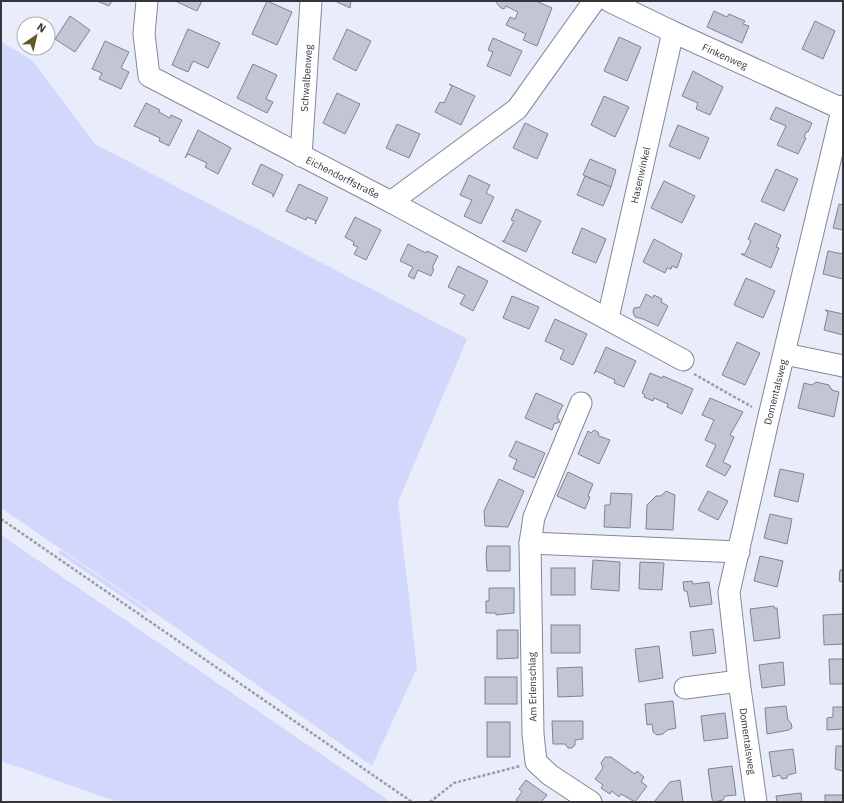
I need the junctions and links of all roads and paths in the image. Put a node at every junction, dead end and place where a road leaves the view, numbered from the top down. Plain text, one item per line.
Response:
1 (147, 1) edge
2 (311, 1) edge
3 (594, 1) edge
4 (609, 1) edge
5 (673, 32) junction
6 (843, 108) edge
7 (301, 156) junction
8 (391, 202) junction
9 (608, 318) junction
10 (785, 354) junction
11 (683, 360) joint
12 (843, 366) edge
13 (581, 403) dead end
14 (768, 416) junction
15 (1, 520) edge
16 (530, 543) junction
17 (739, 552) junction
18 (739, 680) junction
19 (685, 688) dead end
20 (536, 762) junction
21 (412, 802) edge
22 (430, 802) edge
23 (592, 802) edge
24 (756, 802) edge

1 - 7 street, Eichendorffstraße
2 - 7 street, Schwalbenweg
3 - 8 street, Eichendorffstraße
4 - 5 street, Finkenweg
5 - 6 street, Finkenweg
5 - 9 street, Hasenwinkel
6 - 10 street, Domentalsweg
7 - 8 street, Eichendorffstraße
8 - 9 street
9 - 11 street
10 - 12 street
10 - 14 street, Domentalsweg
11 - 14 path
13 - 16 street, Am Erlenschlag
14 - 17 street, Domentalsweg
15 - 21 path
16 - 17 street
16 - 20 street, Am Erlenschlag
17 - 18 street, Domentalsweg
18 - 19 street
18 - 24 street, Domentalsweg
20 - 22 path
20 - 23 street

